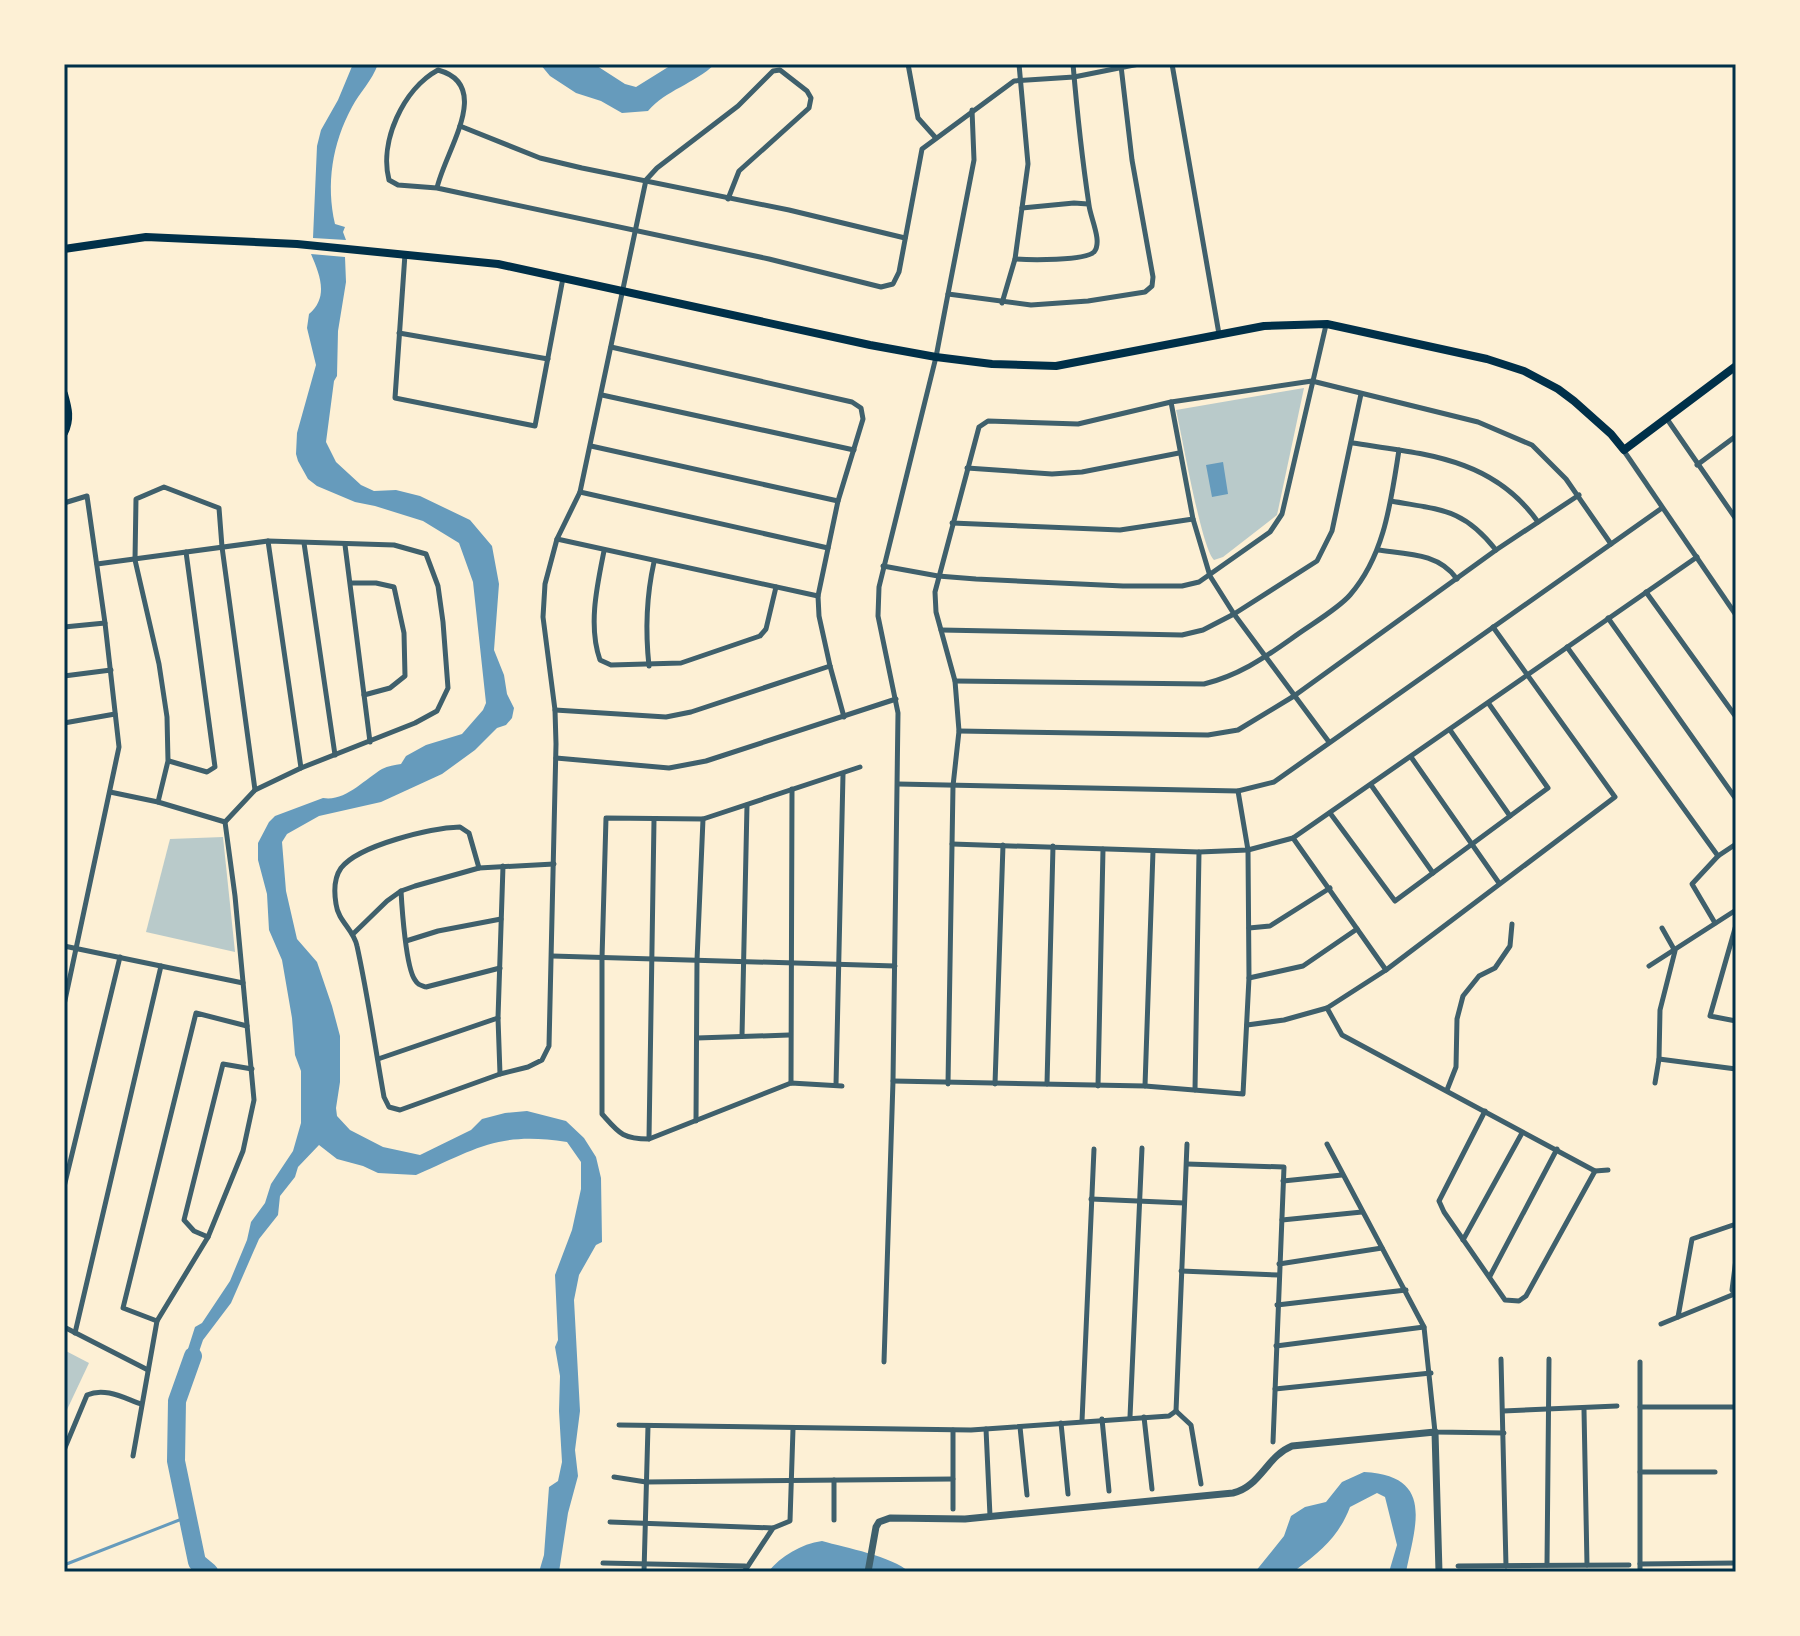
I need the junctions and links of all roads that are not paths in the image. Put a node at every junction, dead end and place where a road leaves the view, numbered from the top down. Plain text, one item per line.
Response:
1 (908, 64) edge
2 (1019, 64) edge
3 (1073, 64) edge
4 (1139, 64) edge
5 (1172, 64) edge
6 (1121, 65) edge
7 (1074, 77) junction
8 (1020, 79) junction
9 (972, 110) junction
10 (460, 126) junction
11 (935, 137) junction
12 (646, 180) junction
13 (437, 188) junction
14 (728, 199) junction
15 (1088, 204) junction
16 (1022, 208) junction
17 (636, 231) junction
18 (905, 238) junction
19 (64, 249) edge
20 (405, 254) junction
21 (1015, 259) junction
22 (563, 277) junction
23 (623, 290) junction
24 (948, 294) junction
25 (1002, 303) junction
26 (1327, 324) junction
27 (399, 333) junction
28 (1219, 334) junction
29 (611, 347) junction
30 (936, 357) junction
31 (548, 359) junction
32 (1736, 366) edge
33 (1312, 381) junction
34 (64, 394) edge
35 (1361, 394) junction
36 (602, 395) junction
37 (1171, 402) junction
38 (1667, 419) junction
39 (64, 433) edge
40 (1736, 436) edge
41 (1353, 443) junction
42 (591, 446) junction
43 (854, 450) junction
44 (1399, 450) junction
45 (1624, 450) junction
46 (1179, 453) junction
47 (1697, 465) junction
48 (967, 468) junction
49 (580, 492) junction
50 (1579, 495) junction
51 (838, 501) junction
52 (1391, 501) junction
53 (64, 503) edge
54 (1662, 508) junction
55 (1193, 519) junction
56 (1736, 519) edge
57 (1538, 522) junction
58 (952, 523) junction
59 (557, 539) junction
60 (268, 541) junction
61 (304, 543) junction
62 (1611, 544) junction
63 (345, 545) junction
64 (222, 547) junction
65 (828, 548) junction
66 (1378, 550) junction
67 (1496, 550) junction
68 (604, 551) junction
69 (186, 552) junction
70 (1697, 557) junction
71 (135, 560) junction
72 (654, 562) junction
73 (97, 564) junction
74 (883, 566) junction
75 (938, 576) junction
76 (1210, 576) junction
77 (1457, 579) junction
78 (351, 583) junction
79 (776, 587) junction
80 (1646, 592) junction
81 (818, 596) junction
82 (1234, 614) junction
83 (1736, 615) edge
84 (1608, 618) junction
85 (105, 623) junction
86 (64, 627) edge
87 (1493, 627) junction
88 (941, 630) junction
89 (1567, 647) junction
90 (1266, 656) junction
91 (649, 666) junction
92 (830, 666) junction
93 (111, 670) junction
94 (1526, 675) junction
95 (64, 676) edge
96 (955, 681) junction
97 (364, 695) junction
98 (1294, 696) junction
99 (896, 699) junction
100 (1489, 704) junction
101 (555, 710) junction
102 (115, 714) junction
103 (844, 717) junction
104 (1736, 717) edge
105 (64, 723) edge
106 (1450, 730) junction
107 (959, 731) junction
108 (370, 742) junction
109 (1329, 742) junction
110 (335, 755) junction
111 (1411, 757) junction
112 (556, 758) junction
113 (168, 761) junction
114 (860, 767) dead end
115 (301, 768) junction
116 (843, 774) junction
117 (898, 784) junction
118 (1371, 785) junction
119 (953, 786) junction
120 (792, 789) junction
121 (255, 790) junction
122 (1238, 791) junction
123 (110, 792) junction
124 (1736, 799) edge
125 (158, 802) junction
126 (747, 804) junction
127 (1330, 813) junction
128 (1510, 816) junction
129 (703, 819) junction
130 (654, 820) junction
131 (225, 822) junction
132 (1293, 838) junction
133 (952, 844) junction
134 (1736, 844) edge
135 (1003, 845) junction
136 (1471, 845) junction
137 (1053, 846) junction
138 (1103, 849) junction
139 (1248, 850) junction
140 (1153, 851) junction
141 (1199, 852) junction
142 (1718, 856) junction
143 (554, 864) junction
144 (503, 866) junction
145 (479, 868) junction
146 (1433, 873) junction
147 (1499, 883) junction
148 (1330, 888) junction
149 (401, 891) junction
150 (1736, 910) edge
151 (501, 919) junction
152 (1715, 923) junction
153 (1512, 924) dead end
154 (1736, 925) edge
155 (1249, 928) junction
156 (1662, 928) dead end
157 (1357, 929) junction
158 (353, 934) junction
159 (406, 941) junction
160 (64, 946) edge
161 (77, 948) junction
162 (1675, 951) junction
163 (552, 956) junction
164 (120, 957) junction
165 (602, 958) junction
166 (650, 960) junction
167 (697, 960) junction
168 (743, 961) junction
169 (791, 963) junction
170 (839, 964) junction
171 (161, 966) junction
172 (895, 966) junction
173 (1649, 966) dead end
174 (500, 968) junction
175 (1386, 970) junction
176 (1249, 978) junction
177 (243, 983) junction
178 (64, 1005) edge
179 (1327, 1008) junction
180 (498, 1018) junction
181 (1736, 1021) edge
182 (1247, 1025) junction
183 (247, 1026) junction
184 (789, 1035) junction
185 (742, 1036) junction
186 (697, 1038) junction
187 (377, 1059) junction
188 (1659, 1059) junction
189 (252, 1069) junction
190 (1736, 1069) edge
191 (500, 1074) junction
192 (893, 1081) junction
193 (791, 1083) junction
194 (1655, 1083) dead end
195 (948, 1084) junction
196 (995, 1084) junction
197 (1047, 1084) junction
198 (1098, 1086) junction
199 (1145, 1086) junction
200 (1195, 1090) junction
201 (1447, 1090) junction
202 (1485, 1111) junction
203 (696, 1121) junction
204 (1522, 1133) junction
205 (649, 1139) junction
206 (1187, 1144) dead end
207 (1327, 1144) dead end
208 (1142, 1148) dead end
209 (1094, 1149) dead end
210 (1557, 1149) junction
211 (1187, 1164) junction
212 (1608, 1170) dead end
213 (1595, 1171) junction
214 (1342, 1175) junction
215 (1283, 1181) junction
216 (64, 1187) edge
217 (1091, 1199) junction
218 (1141, 1202) junction
219 (1184, 1203) junction
220 (1362, 1212) junction
221 (1282, 1220) junction
222 (1736, 1224) edge
223 (208, 1237) junction
224 (1463, 1240) junction
225 (1382, 1248) junction
226 (1736, 1259) edge
227 (1279, 1264) junction
228 (1181, 1271) junction
229 (1279, 1275) junction
230 (1490, 1276) junction
231 (1736, 1289) edge
232 (1406, 1290) junction
233 (1732, 1295) junction
234 (1277, 1305) junction
235 (1678, 1317) junction
236 (157, 1321) junction
237 (1661, 1324) dead end
238 (64, 1327) edge
239 (1424, 1327) junction
240 (75, 1333) junction
241 (1276, 1346) junction
242 (1501, 1359) dead end
243 (1549, 1359) dead end
244 (884, 1362) dead end
245 (1640, 1362) dead end
246 (148, 1370) junction
247 (1431, 1373) junction
248 (1275, 1389) junction
249 (141, 1404) junction
250 (1617, 1406) dead end
251 (1640, 1407) junction
252 (1736, 1407) edge
253 (1548, 1410) junction
254 (1584, 1410) junction
255 (1176, 1411) junction
256 (1503, 1411) junction
257 (1130, 1417) junction
258 (1144, 1417) junction
259 (1102, 1419) junction
260 (1082, 1421) junction
261 (1061, 1423) junction
262 (619, 1425) dead end
263 (648, 1426) junction
264 (1020, 1427) junction
265 (793, 1429) junction
266 (986, 1429) junction
267 (953, 1430) junction
268 (1435, 1432) junction
269 (1504, 1433) junction
270 (1273, 1442) dead end
271 (64, 1450) edge
272 (133, 1456) dead end
273 (1640, 1472) junction
274 (1715, 1472) dead end
275 (614, 1477) dead end
276 (953, 1479) junction
277 (834, 1480) junction
278 (793, 1481) junction
279 (646, 1482) junction
280 (1201, 1484) dead end
281 (1152, 1489) dead end
282 (1109, 1491) dead end
283 (1068, 1494) dead end
284 (1027, 1495) dead end
285 (953, 1509) dead end
286 (990, 1517) junction
287 (834, 1520) dead end
288 (610, 1522) dead end
289 (645, 1522) junction
290 (773, 1528) junction
291 (603, 1563) dead end
292 (1736, 1563) edge
293 (1640, 1564) junction
294 (1547, 1565) junction
295 (1587, 1565) junction
296 (1629, 1565) dead end
297 (1458, 1566) dead end
298 (1506, 1566) junction
299 (644, 1568) edge
300 (1614, 1568) edge
301 (745, 1569) edge
302 (868, 1572) edge
303 (1439, 1572) edge
304 (1640, 1572) edge

1 - 11 street
2 - 8 street
3 - 7 street
4 - 6 street
5 - 28 street
6 - 7 street
6 - 25 street
7 - 8 street
7 - 15 street
8 - 9 street
8 - 16 street
9 - 11 street
9 - 24 street
10 - 12 street
10 - 13 street
10 - 13 street
11 - 18 street
12 - 14 street
12 - 14 street
12 - 17 street
13 - 17 street
14 - 18 street
15 - 16 street
15 - 21 street
16 - 21 street
17 - 18 street
17 - 23 street
19 - 20 main road
20 - 22 main road
20 - 27 street
21 - 25 street
22 - 23 main road
22 - 31 street
23 - 29 street
23 - 30 main road
24 - 25 street
24 - 30 street
26 - 28 main road
26 - 33 street
26 - 45 main road
27 - 31 street
27 - 31 street
28 - 30 main road
29 - 36 street
29 - 43 street
30 - 74 street
32 - 38 main road
33 - 35 street
33 - 37 street
33 - 76 street
34 - 39 main road
35 - 41 street
35 - 50 street
36 - 42 street
36 - 43 street
37 - 46 street
37 - 48 street
38 - 45 main road
38 - 47 street
40 - 47 street
41 - 44 street
41 - 82 street
42 - 49 street
42 - 51 street
43 - 51 street
44 - 52 street
44 - 57 street
45 - 54 street
46 - 48 street
46 - 55 street
47 - 56 street
48 - 58 street
49 - 59 street
49 - 65 street
50 - 57 street
50 - 62 street
51 - 65 street
52 - 66 street
52 - 67 street
53 - 73 street
54 - 62 street
54 - 70 street
55 - 58 street
55 - 76 street
57 - 67 street
58 - 75 street
59 - 68 street
59 - 101 street
60 - 61 street
60 - 64 street
60 - 115 street
61 - 63 street
61 - 110 street
62 - 87 street
63 - 78 street
63 - 108 street
64 - 69 street
64 - 71 street
64 - 121 street
65 - 81 street
66 - 77 street
66 - 90 street
67 - 77 street
68 - 72 street
68 - 91 street
69 - 71 street
69 - 113 street
70 - 80 street
70 - 83 street
71 - 73 street
71 - 113 street
72 - 79 street
72 - 91 street
73 - 85 street
74 - 75 street
74 - 99 street
75 - 76 street
75 - 88 street
76 - 82 street
77 - 98 street
78 - 97 street
78 - 97 street
79 - 81 street
79 - 91 street
80 - 84 street
80 - 104 street
81 - 92 street
82 - 88 street
82 - 90 street
84 - 89 street
84 - 124 street
85 - 86 street
85 - 93 street
87 - 94 street
87 - 109 street
88 - 96 street
89 - 94 street
89 - 142 street
90 - 96 street
90 - 98 street
92 - 101 street
92 - 103 street
93 - 95 street
93 - 102 street
94 - 100 street
94 - 147 street
96 - 107 street
97 - 108 street
98 - 107 street
98 - 109 street
99 - 103 street
99 - 117 street
100 - 106 street
100 - 128 street
101 - 112 street
102 - 105 street
102 - 123 street
103 - 112 street
106 - 111 street
106 - 128 street
107 - 119 street
108 - 110 street
109 - 122 street
110 - 115 street
111 - 118 street
111 - 136 street
112 - 143 street
113 - 125 street
114 - 116 street
115 - 121 street
116 - 120 street
116 - 170 street
117 - 119 street
117 - 172 street
118 - 127 street
118 - 146 street
119 - 122 street
119 - 133 street
120 - 126 street
120 - 169 street
121 - 131 street
122 - 139 street
123 - 125 street
123 - 161 street
125 - 131 street
126 - 129 street
126 - 168 street
127 - 132 street
127 - 146 street
128 - 136 street
129 - 130 street
129 - 167 street
130 - 165 street
130 - 166 street
131 - 177 street
132 - 139 street
132 - 148 street
133 - 135 street
133 - 195 street
134 - 142 street
135 - 137 street
135 - 196 street
136 - 146 street
136 - 147 street
137 - 138 street
137 - 197 street
138 - 140 street
138 - 198 street
139 - 141 street
139 - 155 street
140 - 141 street
140 - 199 street
141 - 200 street
142 - 152 street
143 - 144 street
143 - 163 street
144 - 145 street
144 - 151 street
145 - 149 street
145 - 158 street
147 - 175 street
148 - 155 street
148 - 157 street
149 - 158 street
149 - 159 street
150 - 152 street
151 - 159 street
151 - 174 street
152 - 162 street
153 - 201 street
154 - 181 street
155 - 176 street
156 - 162 street
157 - 175 street
157 - 176 street
158 - 187 street
159 - 174 street
160 - 161 street
161 - 164 street
161 - 178 street
162 - 173 street
162 - 188 street
163 - 165 street
163 - 191 street
164 - 171 street
164 - 216 street
165 - 166 street
165 - 205 street
166 - 167 street
166 - 205 street
167 - 168 street
167 - 186 street
168 - 169 street
168 - 185 street
169 - 170 street
169 - 184 street
170 - 172 street
170 - 193 street
171 - 177 street
171 - 240 street
172 - 192 street
174 - 180 street
175 - 179 street
176 - 182 street
177 - 183 street
179 - 182 street
179 - 201 street
180 - 187 street
180 - 191 street
182 - 200 street
183 - 189 street
183 - 236 street
184 - 185 street
184 - 193 street
185 - 186 street
186 - 203 street
187 - 191 street
188 - 190 street
188 - 194 street
189 - 223 street
189 - 223 street
192 - 195 street
192 - 244 street
193 - 203 street
195 - 196 street
196 - 197 street
197 - 198 street
198 - 199 street
199 - 200 street
201 - 202 street
202 - 204 street
202 - 224 street
203 - 205 street
204 - 210 street
204 - 224 street
206 - 211 street
207 - 214 street
208 - 218 street
209 - 217 street
210 - 213 street
210 - 230 street
211 - 215 street
211 - 219 street
212 - 213 street
213 - 230 street
214 - 215 street
214 - 220 street
215 - 221 street
217 - 218 street
217 - 260 street
218 - 219 street
218 - 257 street
219 - 228 street
220 - 221 street
220 - 225 street
221 - 227 street
222 - 235 street
223 - 236 street
224 - 230 street
225 - 227 street
225 - 232 street
226 - 233 street
227 - 229 street
228 - 229 street
228 - 255 street
229 - 234 street
231 - 233 street
232 - 234 street
232 - 239 street
233 - 235 street
234 - 241 street
235 - 237 street
236 - 246 street
238 - 240 street
239 - 241 street
239 - 247 street
240 - 246 street
241 - 248 street
242 - 256 street
243 - 253 street
245 - 251 street
246 - 249 street
247 - 248 street
247 - 268 street
248 - 270 street
249 - 271 street
249 - 272 street
250 - 254 street
251 - 252 street
251 - 273 street
253 - 254 street
253 - 256 street
253 - 294 street
254 - 295 street
255 - 258 street
255 - 280 street
256 - 269 street
257 - 258 street
257 - 259 street
258 - 281 street
259 - 260 street
259 - 282 street
260 - 261 street
261 - 264 street
261 - 283 street
262 - 263 street
263 - 265 street
263 - 279 street
264 - 266 street
264 - 284 street
265 - 267 street
265 - 278 street
266 - 267 street
266 - 286 street
267 - 276 street
268 - 269 street
268 - 286 street
268 - 303 street
269 - 298 street
273 - 274 street
273 - 293 street
275 - 279 street
276 - 277 street
276 - 285 street
277 - 278 street
277 - 287 street
278 - 279 street
278 - 290 street
279 - 289 street
286 - 302 street
288 - 289 street
289 - 290 street
289 - 299 street
290 - 301 street
291 - 299 street
292 - 293 street
293 - 304 street
294 - 295 street
294 - 298 street
295 - 300 street
296 - 300 street
297 - 298 street
299 - 301 street

